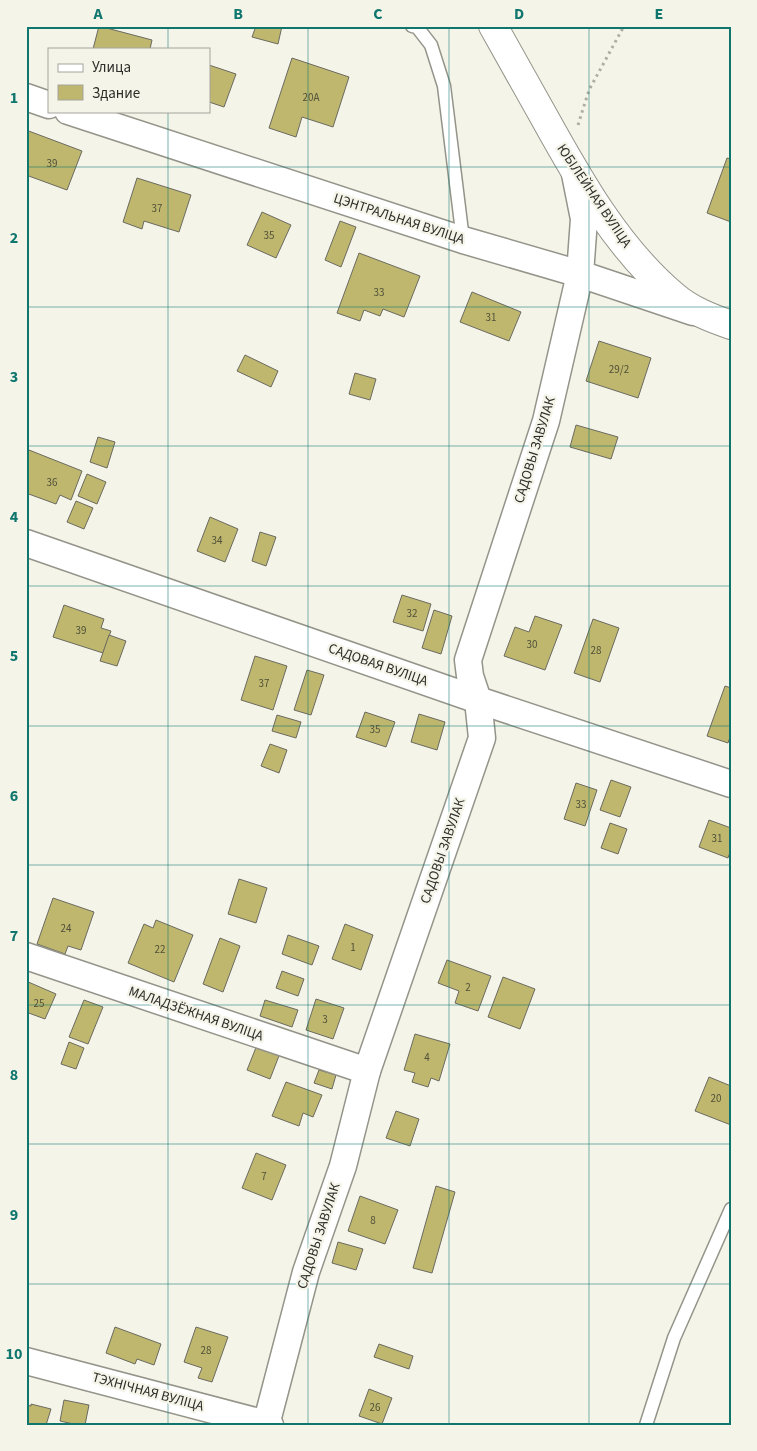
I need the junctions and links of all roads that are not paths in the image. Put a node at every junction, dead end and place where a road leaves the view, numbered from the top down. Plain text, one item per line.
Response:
1 (412, 26) edge
2 (493, 26) edge
3 (26, 97) edge
4 (48, 105) edge
5 (71, 112) edge
6 (575, 173) junction
7 (463, 240) junction
8 (580, 274) junction
9 (719, 321) edge
10 (26, 542) edge
11 (478, 700) junction
12 (731, 784) edge
13 (26, 956) edge
14 (367, 1071) junction
15 (731, 1209) edge
16 (26, 1360) edge
17 (268, 1424) edge
18 (646, 1425) edge

1 - 7 lane
2 - 6 main road, ЮБІЛЕЙНАЯ ВУЛІЦА
3 - 4 street
5 - 7 street, ЦЭНТРАЛЬНАЯ ВУЛІЦА
6 - 8 street, САДОВЫ ЗАВУЛАК
6 - 9 main road, ЮБІЛЕЙНАЯ ВУЛІЦА
7 - 8 street, ЦЭНТРАЛЬНАЯ ВУЛІЦА
8 - 9 street, ЦЭНТРАЛЬНАЯ ВУЛІЦА
8 - 11 street, САДОВЫ ЗАВУЛАК
10 - 11 street, САДОВАЯ ВУЛІЦА
11 - 12 street, САДОВАЯ ВУЛІЦА
11 - 14 street, САДОВЫ ЗАВУЛАК
13 - 14 street, МАЛАДЗЁЖНАЯ ВУЛІЦА
14 - 17 street, САДОВЫ ЗАВУЛАК
15 - 18 lane
16 - 17 street, ТЭХНІЧНАЯ ВУЛІЦА

